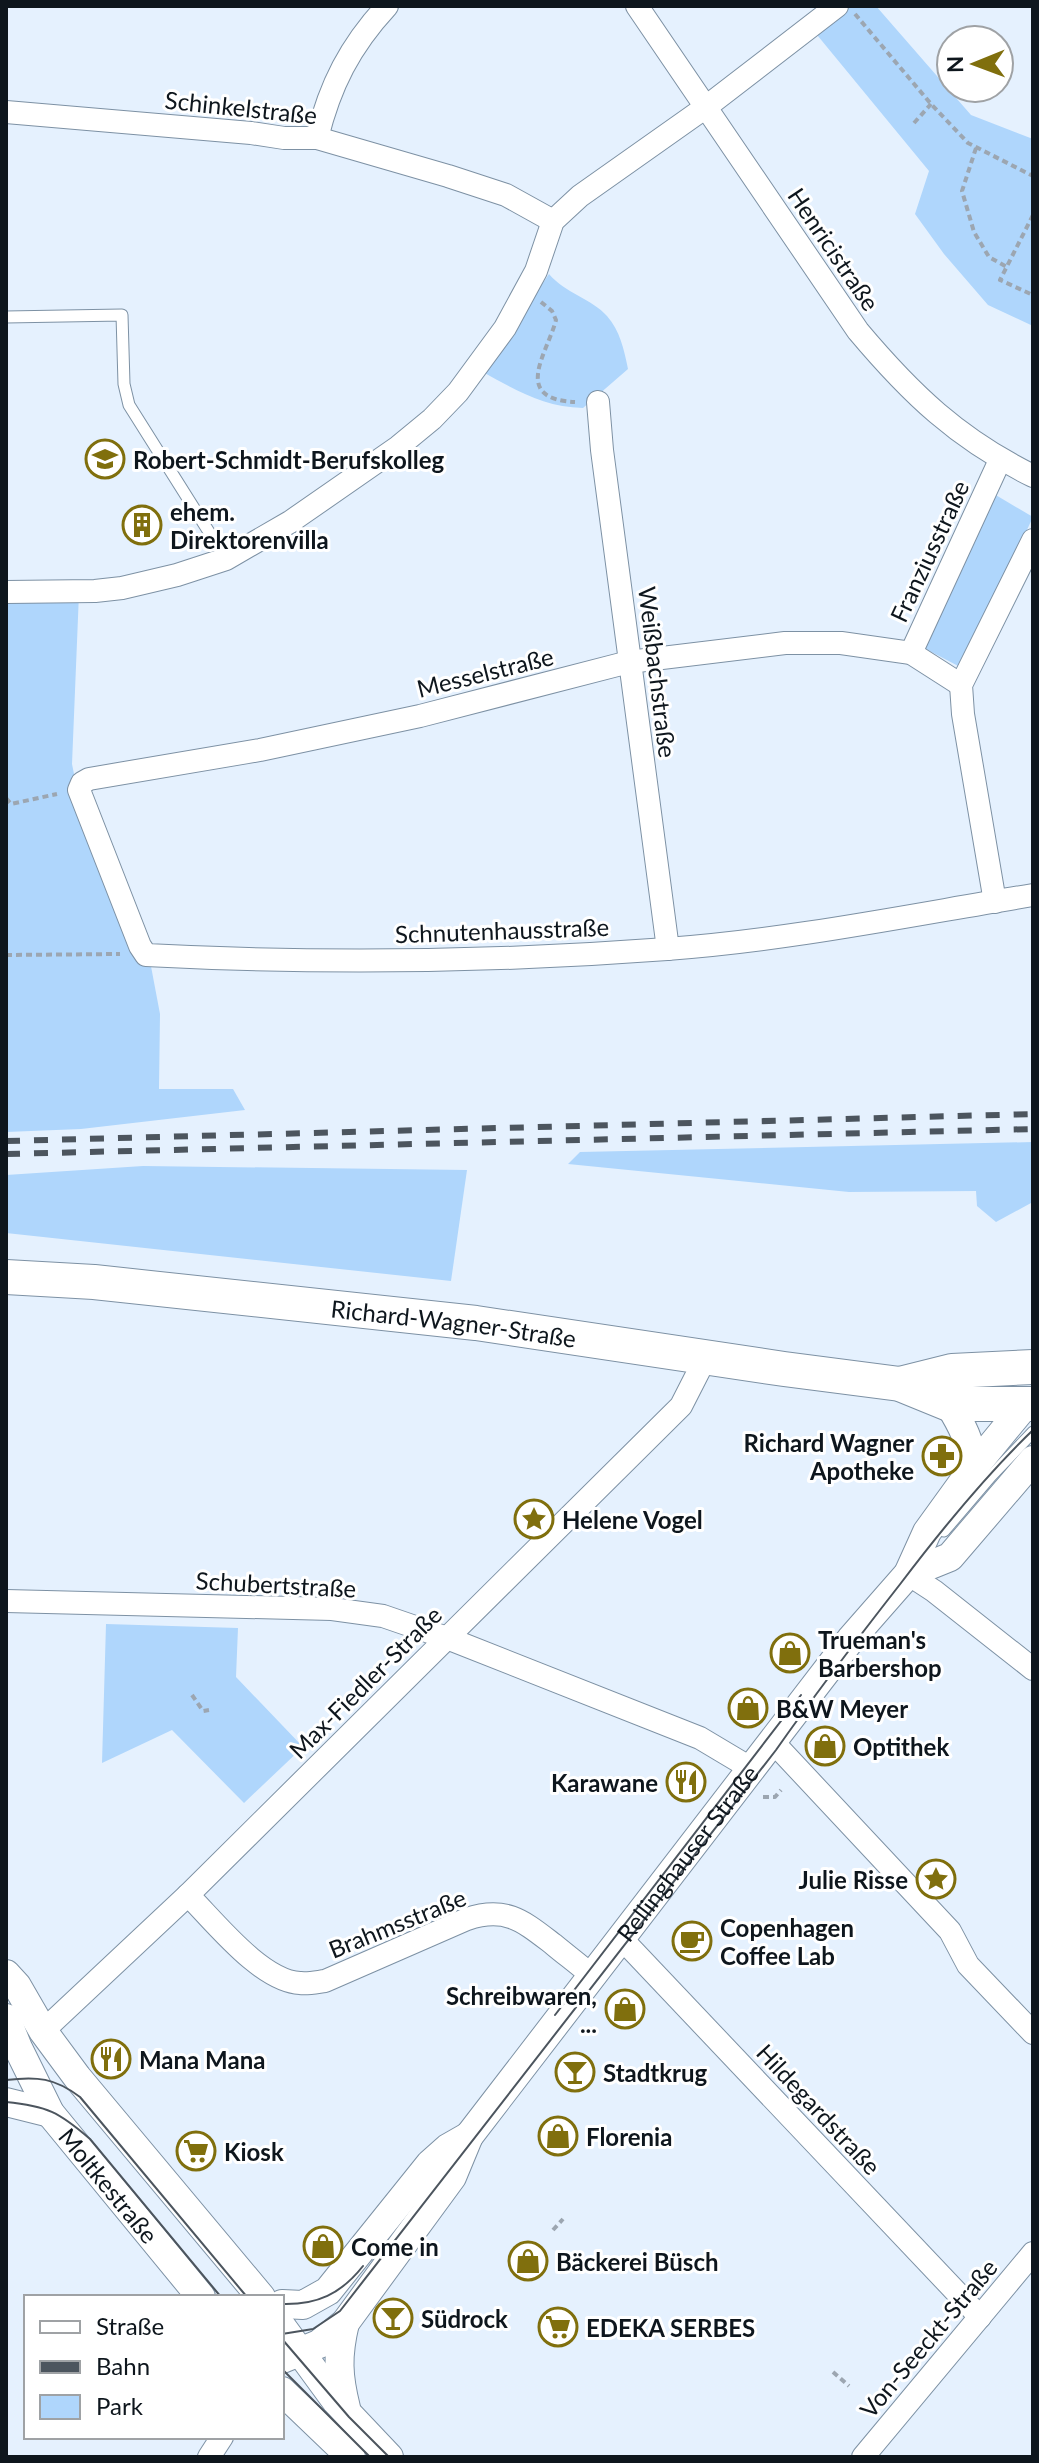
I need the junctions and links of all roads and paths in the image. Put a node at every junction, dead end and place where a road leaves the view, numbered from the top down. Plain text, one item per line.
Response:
1 (387, 6) edge
2 (637, 6) edge
3 (837, 6) edge
4 (849, 6) edge
5 (931, 104) junction
6 (706, 107) junction
7 (6, 112) edge
8 (914, 123) dead end
9 (317, 138) junction
10 (976, 147) junction
11 (1033, 176) edge
12 (1033, 215) edge
13 (553, 221) junction
14 (1007, 267) junction
15 (1033, 295) edge
16 (546, 305) dead end
17 (6, 317) edge
18 (587, 402) joint
19 (1000, 460) junction
20 (1033, 476) edge
21 (1033, 540) edge
22 (226, 559) junction
23 (6, 592) edge
24 (911, 653) junction
25 (629, 662) junction
26 (961, 685) junction
27 (79, 790) junction
28 (6, 798) edge
29 (9, 806) edge
30 (1033, 895) edge
31 (995, 902) junction
32 (668, 949) junction
33 (6, 955) edge
34 (146, 955) junction
35 (6, 1277) edge
36 (706, 1357) junction
37 (1033, 1367) edge
38 (900, 1384) junction
39 (949, 1404) junction
40 (1030, 1414) edge
41 (1033, 1460) edge
42 (974, 1467) junction
43 (908, 1574) junction
44 (6, 1601) edge
45 (447, 1638) junction
46 (1033, 1669) edge
47 (192, 1695) dead end
48 (209, 1710) dead end
49 (773, 1742) junction
50 (752, 1769) junction
51 (781, 1790) dead end
52 (775, 1797) dead end
53 (188, 1895) junction
54 (620, 1937) junction
55 (6, 1974) edge
56 (592, 1976) junction
57 (6, 2020) edge
58 (43, 2031) junction
59 (1033, 2033) edge
60 (16, 2067) edge
61 (77, 2077) junction
62 (6, 2102) edge
63 (50, 2113) junction
64 (469, 2136) junction
65 (563, 2219) dead end
66 (553, 2230) dead end
67 (1033, 2253) edge
68 (199, 2295) edge
69 (259, 2295) edge
70 (289, 2309) edge
71 (980, 2317) junction
72 (345, 2323) junction
73 (284, 2334) edge
74 (290, 2356) edge
75 (833, 2372) dead end
76 (849, 2386) dead end
77 (284, 2393) edge
78 (349, 2417) junction
79 (221, 2439) edge
80 (209, 2457) edge
81 (351, 2457) edge
82 (389, 2457) edge
83 (863, 2457) edge

1 - 9 street
2 - 6 street, Henricistraße
3 - 6 street
4 - 5 path
5 - 8 path
5 - 10 path
6 - 13 street
6 - 19 street, Henricistraße
7 - 9 street, Schinkelstraße
9 - 13 street, Schinkelstraße
10 - 11 path
10 - 14 path
12 - 14 path
13 - 22 street
14 - 15 path
16 - 18 path
17 - 22 lane
18 - 25 street, Weißbachstraße
19 - 20 street, Henricistraße
19 - 24 street, Franziusstraße
21 - 26 street
22 - 23 street
24 - 25 street, Messelstraße
24 - 26 street, Franziusstraße
25 - 27 street, Messelstraße
25 - 32 street, Weißbachstraße
26 - 31 street
27 - 29 path
27 - 34 street
28 - 29 path
30 - 31 street, Schnutenhausstraße
31 - 32 street, Schnutenhausstraße
32 - 34 street, Schnutenhausstraße
33 - 34 path
35 - 36 main road, Richard-Wagner-Straße
36 - 38 main road, Richard-Wagner-Straße
36 - 45 street, Max-Fiedler-Straße
37 - 38 main road, Richard-Wagner-Straße
38 - 39 main road, Richard-Wagner-Straße
39 - 40 main road, Richard-Wagner-Straße
39 - 42 street
40 - 42 street, Rellinghauser Straße
40 - 43 lane
41 - 43 street, Rellinghauser Straße
42 - 43 street, Rellinghauser Straße
43 - 46 street
43 - 49 street, Rellinghauser Straße
44 - 45 street, Schubertstraße
45 - 50 street, Schubertstraße
45 - 53 street, Max-Fiedler-Straße
47 - 48 path
49 - 50 street, Rellinghauser Straße
49 - 59 street
50 - 54 street, Rellinghauser Straße
51 - 52 path, Rellinghauser Straße
53 - 56 street, Brahmsstraße
53 - 58 street, Max-Fiedler-Straße
54 - 56 street, Rellinghauser Straße
54 - 71 street, Hildegardstraße
55 - 58 street, Moltkestraße
56 - 64 street, Rellinghauser Straße
57 - 60 street, Moltkestraße
58 - 61 street, Moltkestraße
60 - 61 street
60 - 63 street, Moltkestraße
61 - 69 street, Moltkestraße
62 - 63 street
63 - 68 street, Moltkestraße
64 - 70 street, Rellinghauser Straße
64 - 72 street, Rellinghauser Straße
65 - 66 path
67 - 71 street, Von-Seeckt-Straße
71 - 83 street, Von-Seeckt-Straße
72 - 74 street, Rellinghauser Straße
72 - 78 street
73 - 74 street
74 - 78 street
75 - 76 path
77 - 81 street
78 - 82 street
79 - 80 street

